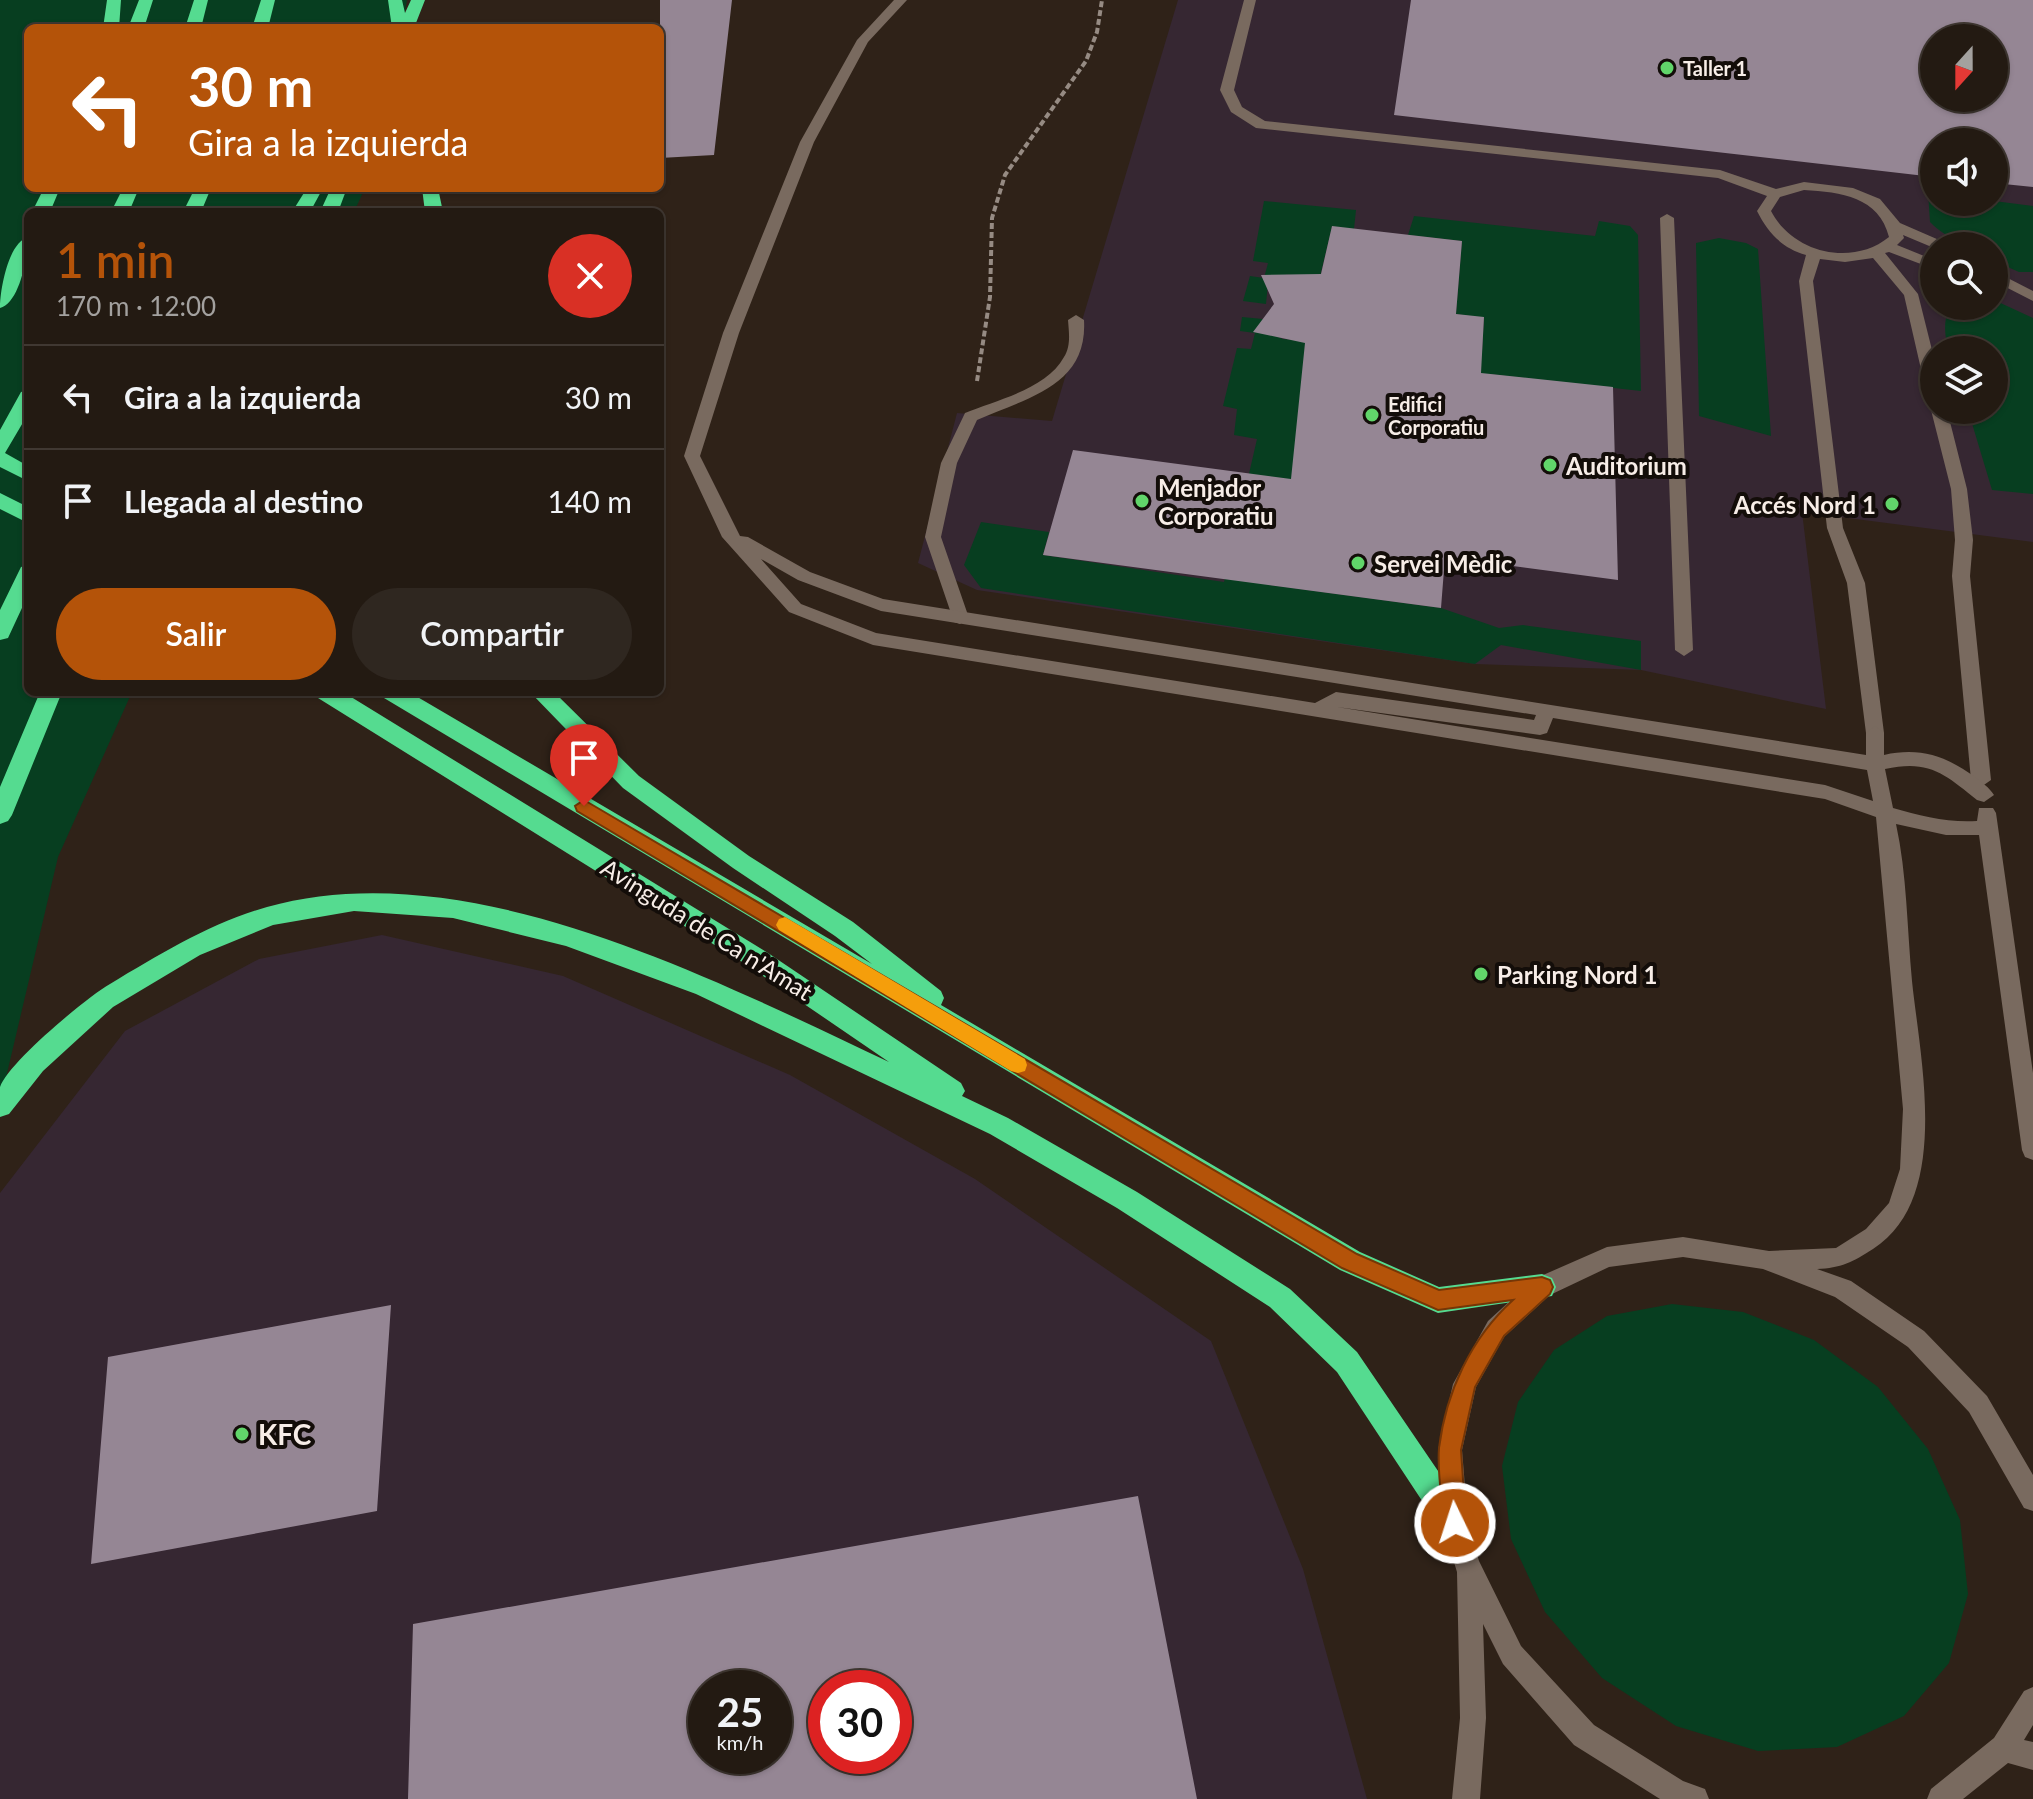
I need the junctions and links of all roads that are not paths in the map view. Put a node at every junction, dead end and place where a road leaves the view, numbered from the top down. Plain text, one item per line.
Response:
1 (114, 0) edge
2 (146, 0) edge
3 (201, 0) edge
4 (268, 0) edge
5 (395, 0) edge
6 (418, 0) edge
7 (901, 0) edge
8 (1250, 0) edge
9 (111, 24) edge
10 (137, 24) edge
11 (194, 24) edge
12 (261, 24) edge
13 (402, 24) edge
14 (405, 24) edge
15 (1775, 194) junction
16 (1667, 218) dead end
17 (1896, 226) junction
18 (1920, 237) edge
19 (1883, 250) junction
20 (24, 251) edge
21 (1814, 253) junction
22 (1920, 261) edge
23 (2008, 283) edge
24 (2008, 288) edge
25 (2032, 296) edge
26 (0, 303) edge
27 (1076, 320) dead end
28 (1921, 336) edge
29 (24, 403) edge
30 (1943, 424) edge
31 (0, 448) edge
32 (0, 458) edge
33 (24, 473) edge
34 (0, 500) edge
35 (24, 514) edge
36 (728, 533) junction
37 (24, 581) edge
38 (960, 618) junction
39 (0, 633) edge
40 (1684, 650) dead end
41 (49, 696) edge
42 (332, 696) edge
43 (399, 696) edge
44 (550, 697) edge
45 (1547, 711) junction
46 (1316, 712) junction
47 (1875, 764) junction
48 (1983, 788) junction
49 (1882, 809) junction
50 (0, 815) edge
51 (1988, 827) junction
52 (1019, 1066) junction
53 (0, 1106) edge
54 (999, 1126) junction
55 (2033, 1150) edge
56 (1763, 1259) junction
57 (1542, 1287) junction
58 (2033, 1499) edge
59 (1455, 1523) junction
60 (1467, 1565) junction
61 (2033, 1700) edge
62 (2004, 1748) junction
63 (2033, 1756) edge
64 (1466, 1799) edge
65 (1695, 1799) edge
66 (1941, 1799) edge

1 - 9 highway
2 - 10 highway
3 - 11 highway
4 - 12 highway
5 - 13 highway
6 - 14 highway
7 - 36 street
8 - 15 street
15 - 17 street
15 - 21 street
16 - 40 street
17 - 18 street
17 - 19 street
19 - 21 street
19 - 22 street
19 - 28 street
20 - 26 highway
21 - 47 street
23 - 25 street
24 - 25 street
27 - 38 street
29 - 31 highway
30 - 48 street
32 - 33 highway
34 - 35 highway
36 - 38 street
36 - 46 street
37 - 39 highway
38 - 45 street
41 - 50 highway
42 - 54 highway, Avinguda de Ca n'Amat
43 - 52 highway
44 - 52 highway
45 - 46 street
45 - 47 street
46 - 49 street
47 - 48 street
47 - 49 street
48 - 51 street
49 - 51 street
49 - 56 street
51 - 55 street
52 - 57 highway
53 - 54 highway
54 - 59 highway
56 - 57 street
56 - 58 street
57 - 59 street
59 - 60 street
60 - 64 street
60 - 65 street
61 - 62 street
62 - 63 street
62 - 66 street

